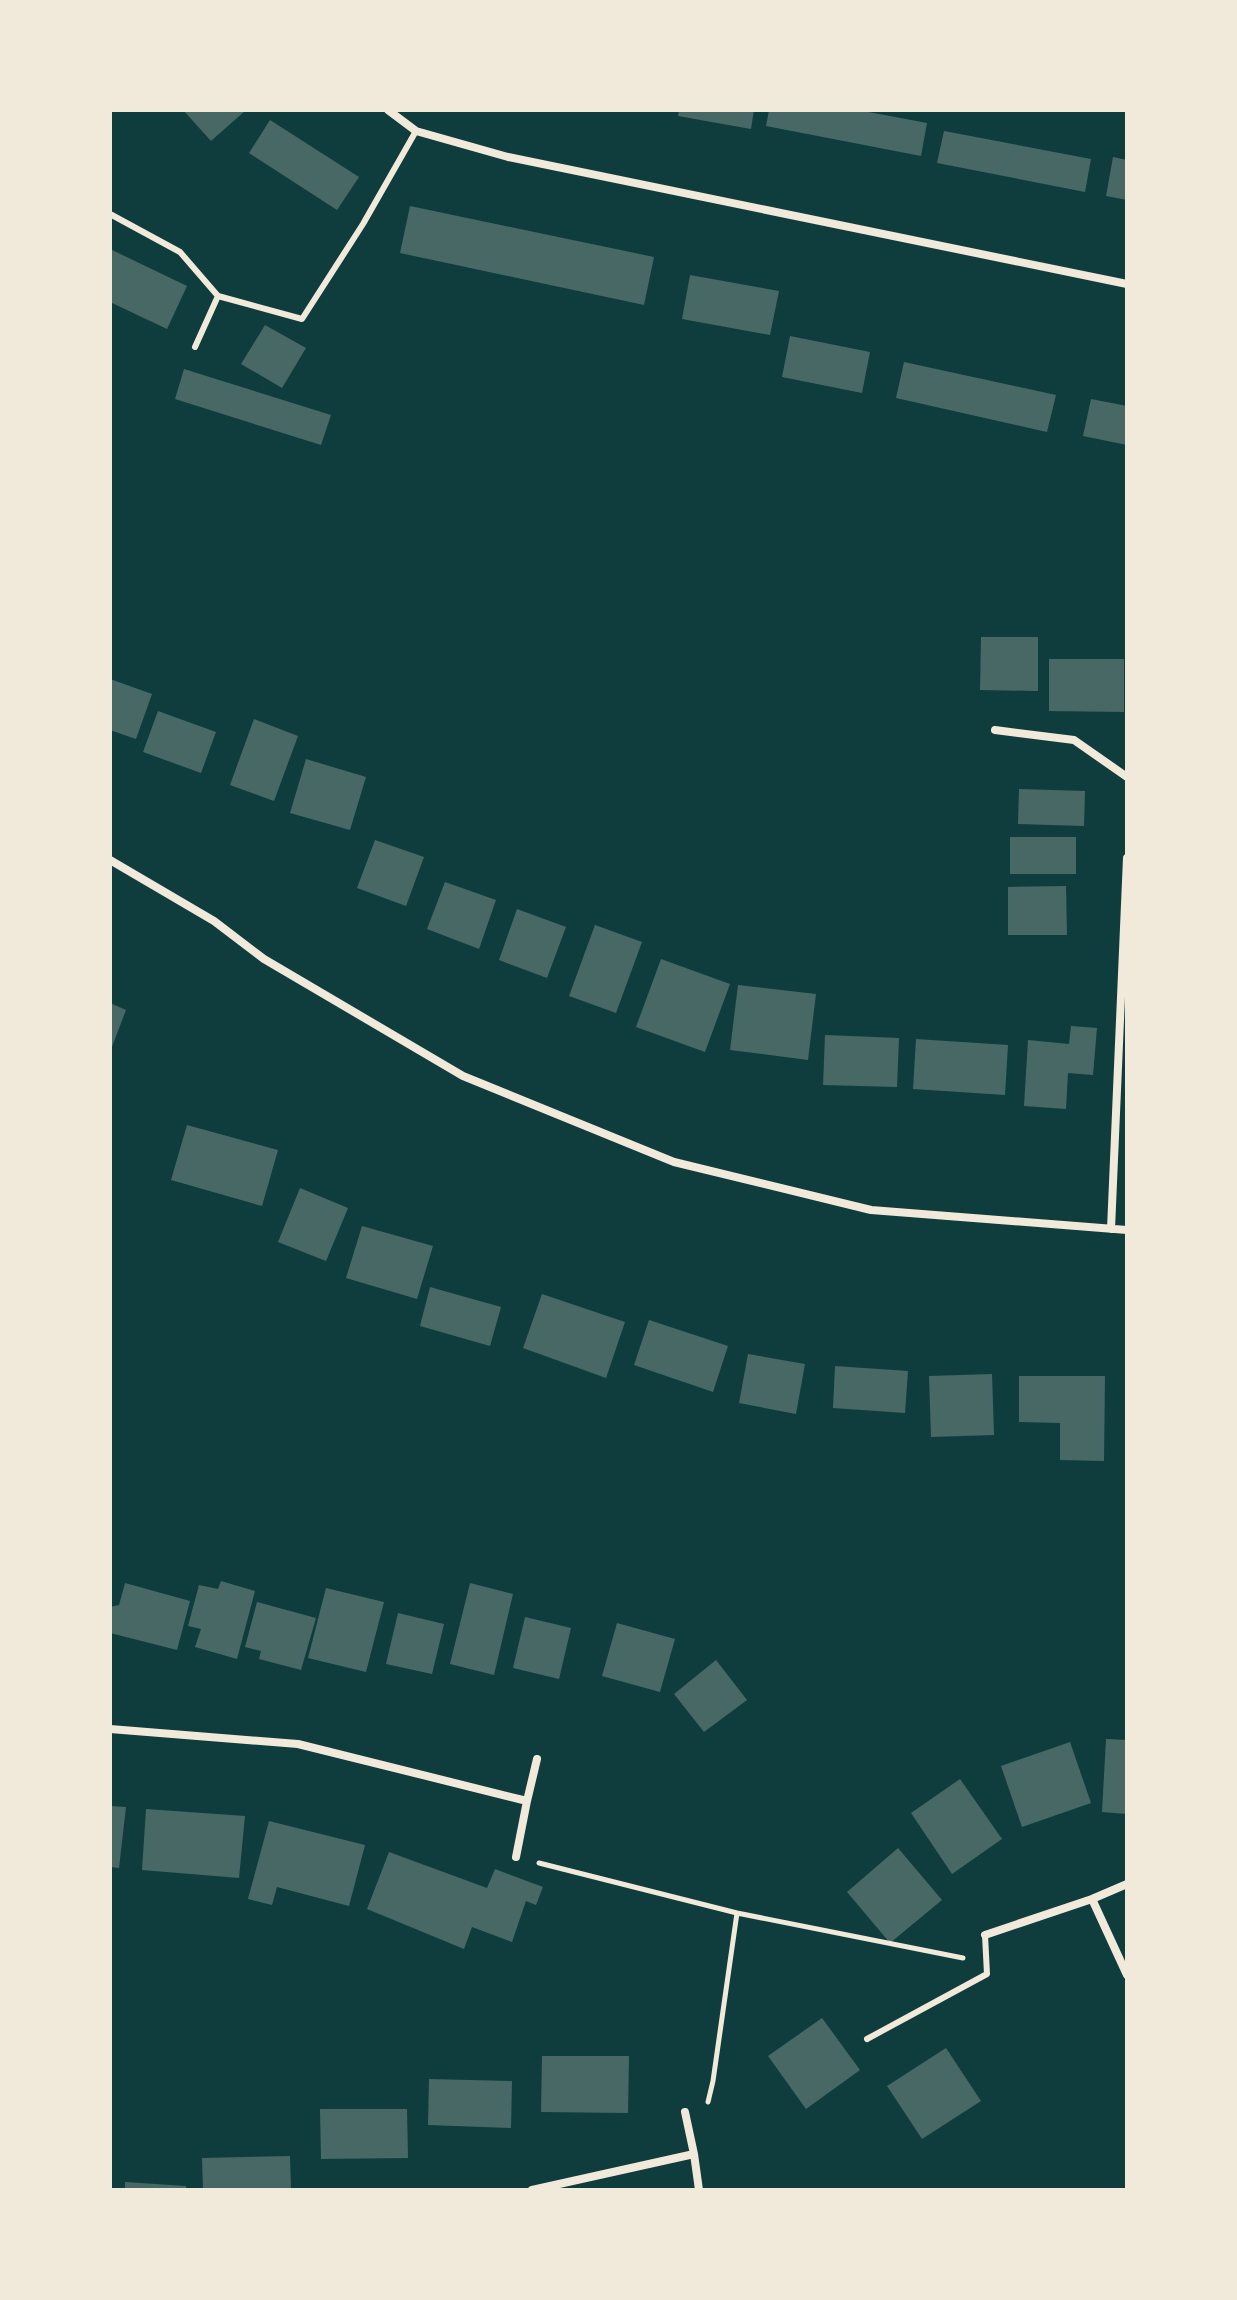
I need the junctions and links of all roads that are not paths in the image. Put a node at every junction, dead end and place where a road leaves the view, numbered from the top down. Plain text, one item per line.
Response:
1 (388, 110) edge
2 (416, 131) junction
3 (110, 214) edge
4 (1127, 284) edge
5 (218, 296) junction
6 (195, 347) dead end
7 (995, 730) dead end
8 (1127, 777) edge
9 (1127, 858) edge
10 (110, 860) edge
11 (1111, 1229) junction
12 (1127, 1230) edge
13 (110, 1729) edge
14 (537, 1759) dead end
15 (527, 1801) junction
16 (516, 1857) road end
17 (1127, 1884) edge
18 (1092, 1899) junction
19 (985, 1935) joint
20 (1127, 1975) edge
21 (867, 2039) dead end
22 (685, 2112) dead end
23 (694, 2154) junction
24 (532, 2190) edge
25 (699, 2190) edge

1 - 2 street
2 - 4 street
2 - 5 lane
3 - 5 lane
5 - 6 lane
7 - 8 street
9 - 11 street
10 - 11 street
11 - 12 street
13 - 15 street
14 - 15 street
15 - 16 street
17 - 18 street
18 - 19 street
18 - 20 street
19 - 21 lane
22 - 23 street
23 - 24 street
23 - 25 street

